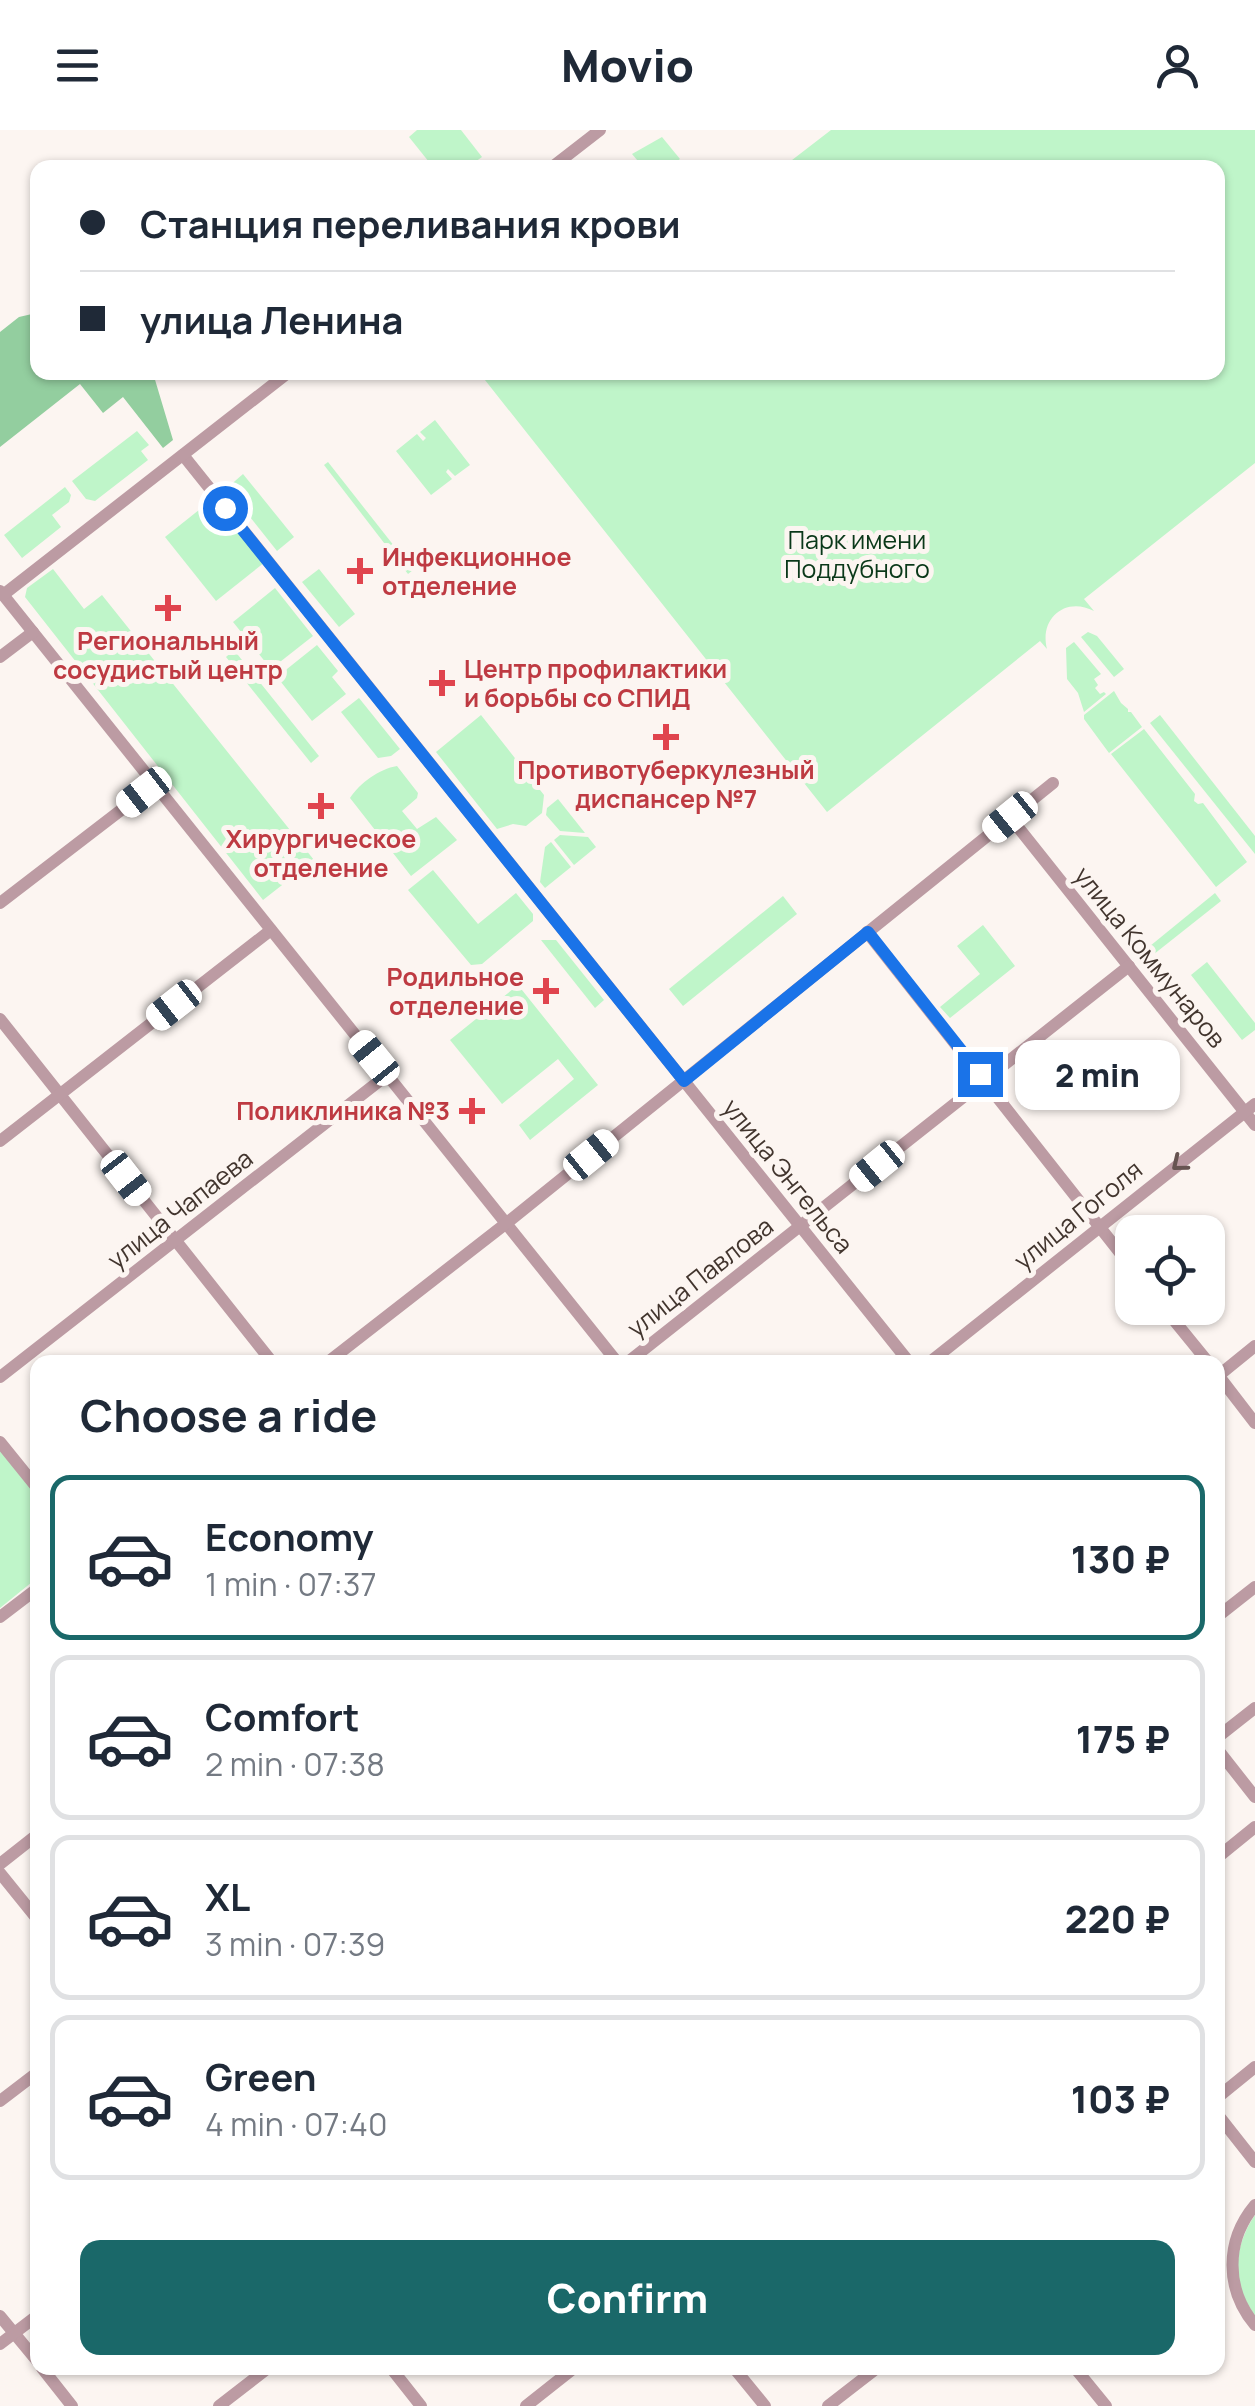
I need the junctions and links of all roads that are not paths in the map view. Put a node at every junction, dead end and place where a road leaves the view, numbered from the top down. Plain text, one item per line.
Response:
1 (600, 130) edge
2 (562, 160) edge
3 (279, 380) edge
4 (183, 455) junction
5 (2, 593) edge
6 (33, 632) junction
7 (0, 658) edge
8 (1052, 783) dead end
9 (154, 784) junction
10 (1010, 817) junction
11 (0, 903) edge
12 (271, 930) junction
13 (868, 932) junction
14 (1129, 966) junction
15 (0, 1019) edge
16 (387, 1075) junction
17 (684, 1081) junction
18 (984, 1081) junction
19 (60, 1094) junction
20 (1250, 1108) edge
21 (1255, 1125) edge
22 (0, 1141) edge
23 (506, 1224) junction
24 (800, 1227) junction
25 (1100, 1227) junction
26 (176, 1241) junction
27 (1115, 1246) edge
28 (1178, 1325) edge
29 (1255, 1346) edge
30 (266, 1355) edge
31 (337, 1355) edge
32 (611, 1355) edge
33 (637, 1355) edge
34 (903, 1355) edge
35 (939, 1355) edge
36 (1202, 1355) edge
37 (1225, 1370) edge
38 (0, 1377) edge
39 (1225, 1385) edge
40 (1255, 1422) edge
41 (0, 1442) edge
42 (30, 1479) edge
43 (1255, 1586) edge
44 (30, 1594) edge
45 (1225, 1610) edge
46 (0, 1617) edge
47 (1255, 1708) edge
48 (1225, 1732) edge
49 (1225, 1759) edge
50 (1255, 1797) edge
51 (1255, 1827) edge
52 (30, 1840) edge
53 (1225, 1851) edge
54 (0, 1864) edge
55 (0, 1873) edge
56 (30, 1910) edge
57 (1255, 2067) edge
58 (30, 2078) edge
59 (1225, 2091) edge
60 (0, 2102) edge
61 (1225, 2124) edge
62 (1255, 2162) edge
63 (1255, 2205) edge
64 (0, 2316) edge
65 (30, 2321) edge
66 (1255, 2325) edge
67 (14, 2333) junction
68 (0, 2344) edge
69 (30, 2353) edge
70 (48, 2375) edge
71 (259, 2375) edge
72 (397, 2375) edge
73 (565, 2375) edge
74 (740, 2375) edge
75 (867, 2375) edge
76 (1081, 2375) edge
77 (72, 2406) edge
78 (219, 2406) edge
79 (422, 2406) edge
80 (526, 2406) edge
81 (764, 2406) edge
82 (828, 2406) edge
83 (1106, 2406) edge

1 - 2 street
3 - 4 street
4 - 5 street
4 - 17 street, улица Энгельса
5 - 6 street
6 - 7 street
6 - 9 street
8 - 10 street
9 - 11 street
9 - 12 street
10 - 13 street
10 - 14 street, улица Коммунаров
12 - 16 street
12 - 19 street
13 - 17 street
13 - 18 street
14 - 18 street, улица Павлова
14 - 20 street, улица Коммунаров
15 - 19 street
16 - 23 street
16 - 26 street, улица Чапаева
17 - 23 street
17 - 24 street, улица Энгельса
18 - 24 street, улица Павлова
18 - 25 street
19 - 22 street
19 - 26 street
20 - 21 street, улица Коммунаров
20 -> 25 street, улица Гоголя
23 - 31 street
23 - 32 street
24 - 33 street, улица Павлова
24 - 34 street, улица Энгельса
25 - 27 street
25 - 35 street, улица Гоголя
26 - 30 street
26 - 38 street, улица Чапаева
28 - 36 street
29 - 37 street
39 - 40 street
41 - 42 street
43 - 45 street
44 - 46 street
47 - 48 street
49 - 50 street
51 - 53 street
52 - 54 street
55 - 56 street
57 - 59 street
58 - 60 street
61 - 62 street
63 - 66 street
64 - 67 street
65 - 67 street
67 - 68 street
67 - 69 street
70 - 77 street
71 - 78 street
72 - 79 street
73 - 80 street
74 - 81 street
75 - 82 street
76 - 83 street

